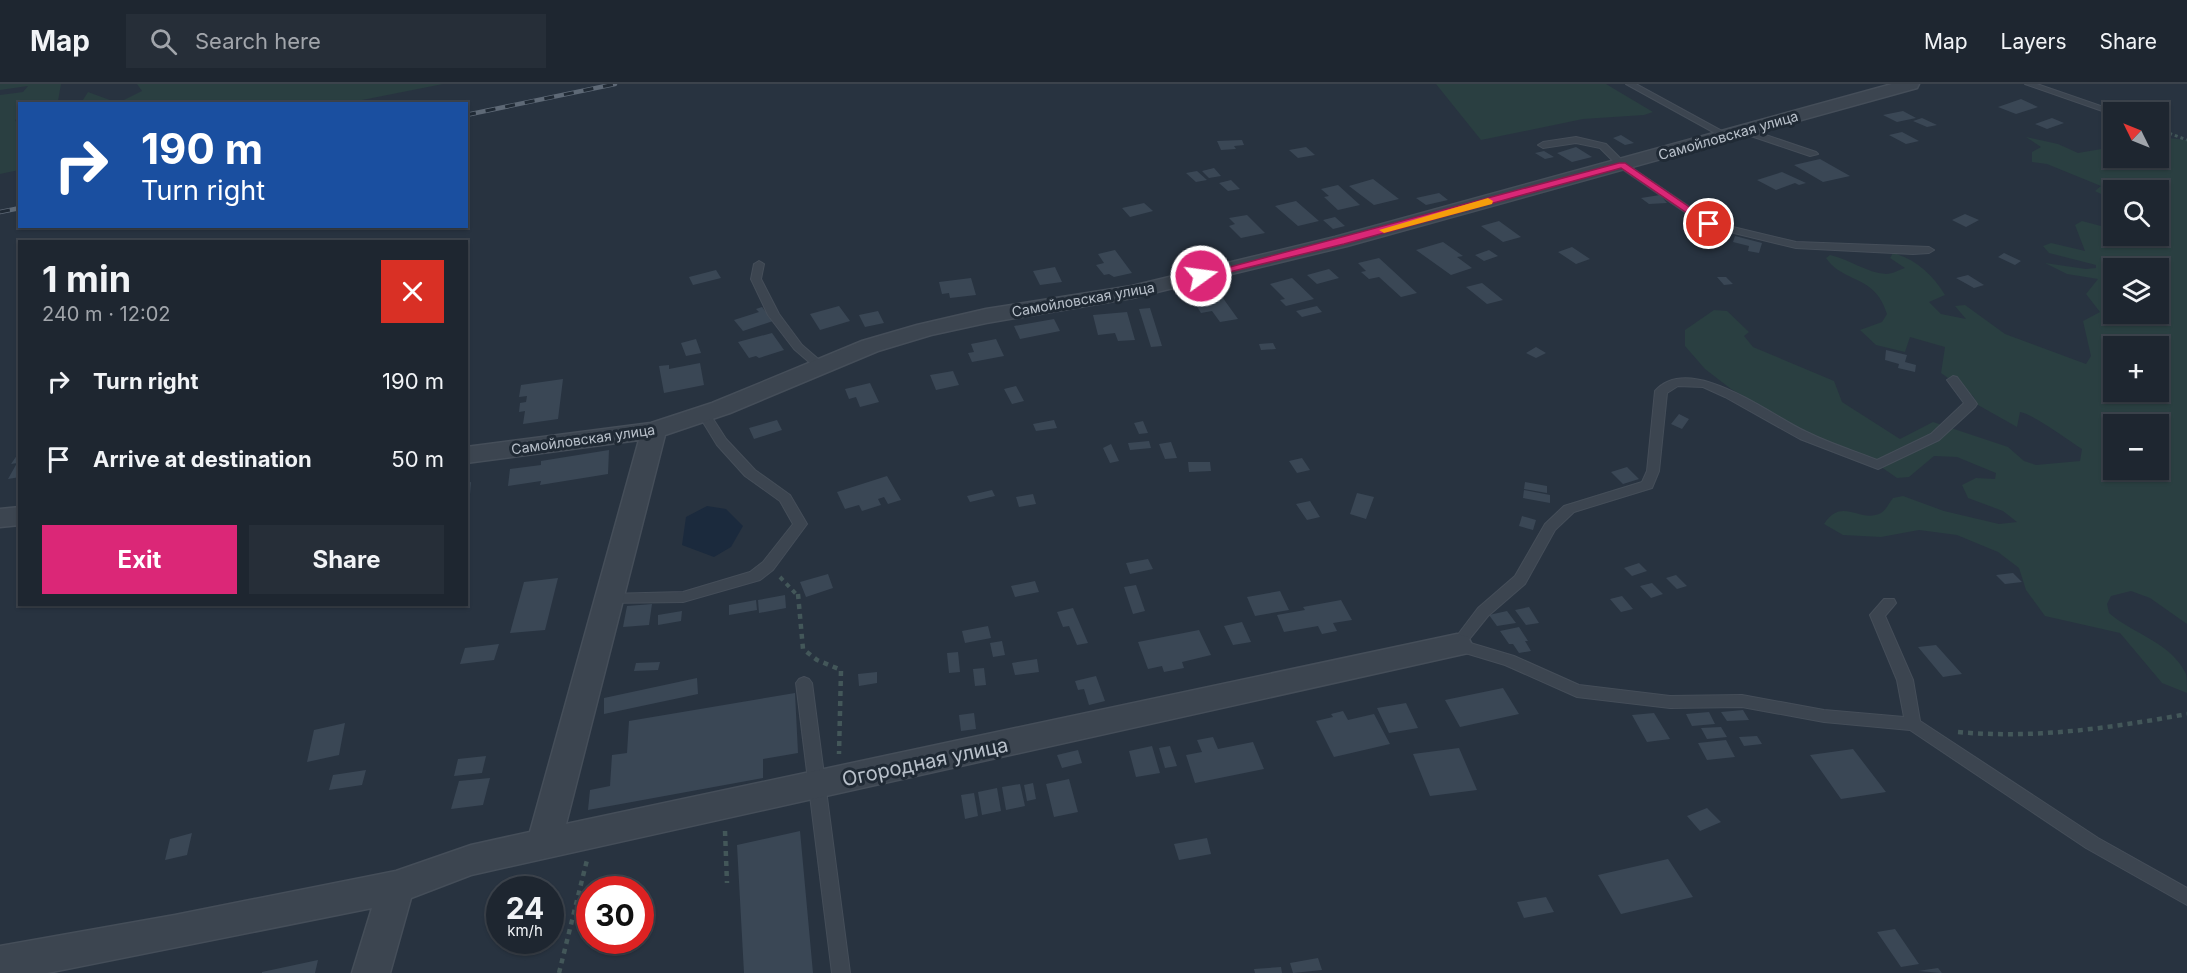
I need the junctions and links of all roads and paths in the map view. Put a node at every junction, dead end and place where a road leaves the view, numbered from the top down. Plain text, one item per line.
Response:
1 (1630, 84) edge
2 (1911, 84) edge
3 (2029, 84) edge
4 (2103, 109) edge
5 (2169, 133) edge
6 (1736, 134) junction
7 (2187, 140) edge
8 (1544, 145) dead end
9 (1813, 154) dead end
10 (1622, 165) junction
11 (1929, 250) dead end
12 (759, 264) dead end
13 (820, 366) junction
14 (1953, 380) dead end
15 (704, 414) junction
16 (654, 430) junction
17 (468, 455) edge
18 (18, 516) edge
19 (0, 518) edge
20 (768, 566) junction
21 (608, 599) junction
22 (1889, 603) dead end
23 (1457, 645) junction
24 (804, 683) dead end
25 (2187, 714) edge
26 (1913, 724) junction
27 (1956, 731) dead end
28 (826, 784) junction
29 (724, 806) junction
30 (594, 835) junction
31 (544, 844) junction
32 (727, 883) dead end
33 (396, 887) junction
34 (2187, 897) edge
35 (0, 964) edge
36 (371, 973) edge
37 (559, 973) edge
38 (841, 973) edge

1 - 6 lane
2 - 6 street, Самойловская улица
3 - 4 lane
5 - 7 path
6 - 9 lane
6 - 10 street, Самойловская улица
8 - 10 lane
10 - 11 lane
10 - 13 street, Самойловская улица
12 - 13 lane
13 - 15 street, Самойловская улица
14 - 23 lane
15 - 16 street, Самойловская улица
15 - 20 lane
16 - 17 street, Самойловская улица
16 - 21 street
18 - 19 street
20 - 21 lane
20 - 28 path
21 - 31 street
22 - 26 lane
23 - 26 lane
23 - 28 street, Огородная улица
24 - 28 lane
25 - 27 path
26 - 34 lane
28 - 29 street, Огородная улица
28 - 38 lane
29 - 30 street, Огородная улица
29 - 32 path
30 - 31 street, Огородная улица
30 - 37 path
31 - 33 street, Огородная улица
33 - 35 street, Огородная улица
33 - 36 street

